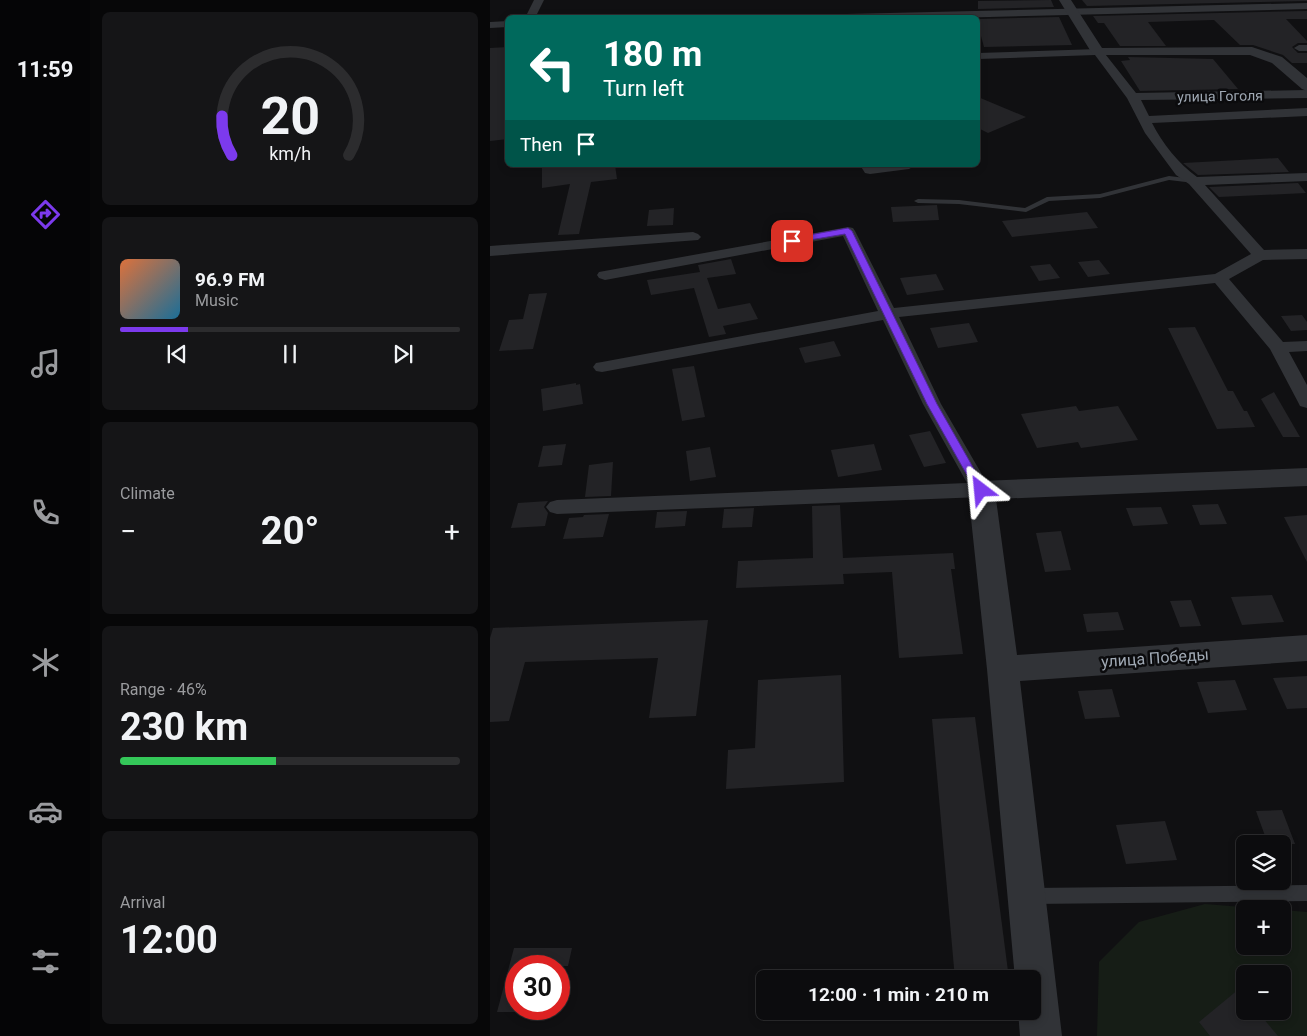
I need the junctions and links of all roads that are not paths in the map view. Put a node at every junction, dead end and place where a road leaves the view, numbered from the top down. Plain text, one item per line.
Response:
1 (539, 0) edge
2 (1068, 6) edge
3 (1307, 6) edge
4 (532, 15) edge
5 (869, 15) edge
6 (505, 24) edge
7 (490, 25) edge
8 (1098, 52) junction
9 (980, 56) edge
10 (1307, 86) edge
11 (1307, 94) edge
12 (1133, 97) junction
13 (1307, 112) edge
14 (1145, 120) junction
15 (868, 167) edge
16 (893, 167) edge
17 (1307, 177) edge
18 (1194, 181) junction
19 (918, 201) dead end
20 (693, 237) dead end
21 (490, 252) edge
22 (1307, 254) edge
23 (1260, 255) junction
24 (605, 275) dead end
25 (1219, 278) junction
26 (888, 314) junction
27 (1307, 346) edge
28 (1278, 347) junction
29 (602, 367) dead end
30 (1307, 402) edge
31 (1307, 477) edge
32 (981, 490) junction
33 (557, 507) dead end
34 (1307, 648) edge
35 (1003, 669) junction
36 (1307, 893) edge
37 (1026, 896) junction
38 (1041, 1036) edge

1 - 4 street
2 - 3 street
2 - 5 street
2 - 8 street
6 - 7 street
8 - 9 street
8 - 10 street
8 - 12 street
11 - 12 street, улица Гоголя
12 - 14 street
13 - 14 street, улица Гоголя
14 - 18 street
15 - 16 street
17 - 18 street
18 - 19 lane
18 - 23 street
20 - 21 street
22 - 23 street
23 - 25 street
24 - 26 street
25 - 26 street
25 - 28 street
26 - 29 street
26 - 32 street
27 - 28 street
28 - 30 street
31 - 32 street
32 - 33 street
32 - 35 street
34 - 35 street, улица Победы
35 - 37 street
36 - 37 lane
37 - 38 street

